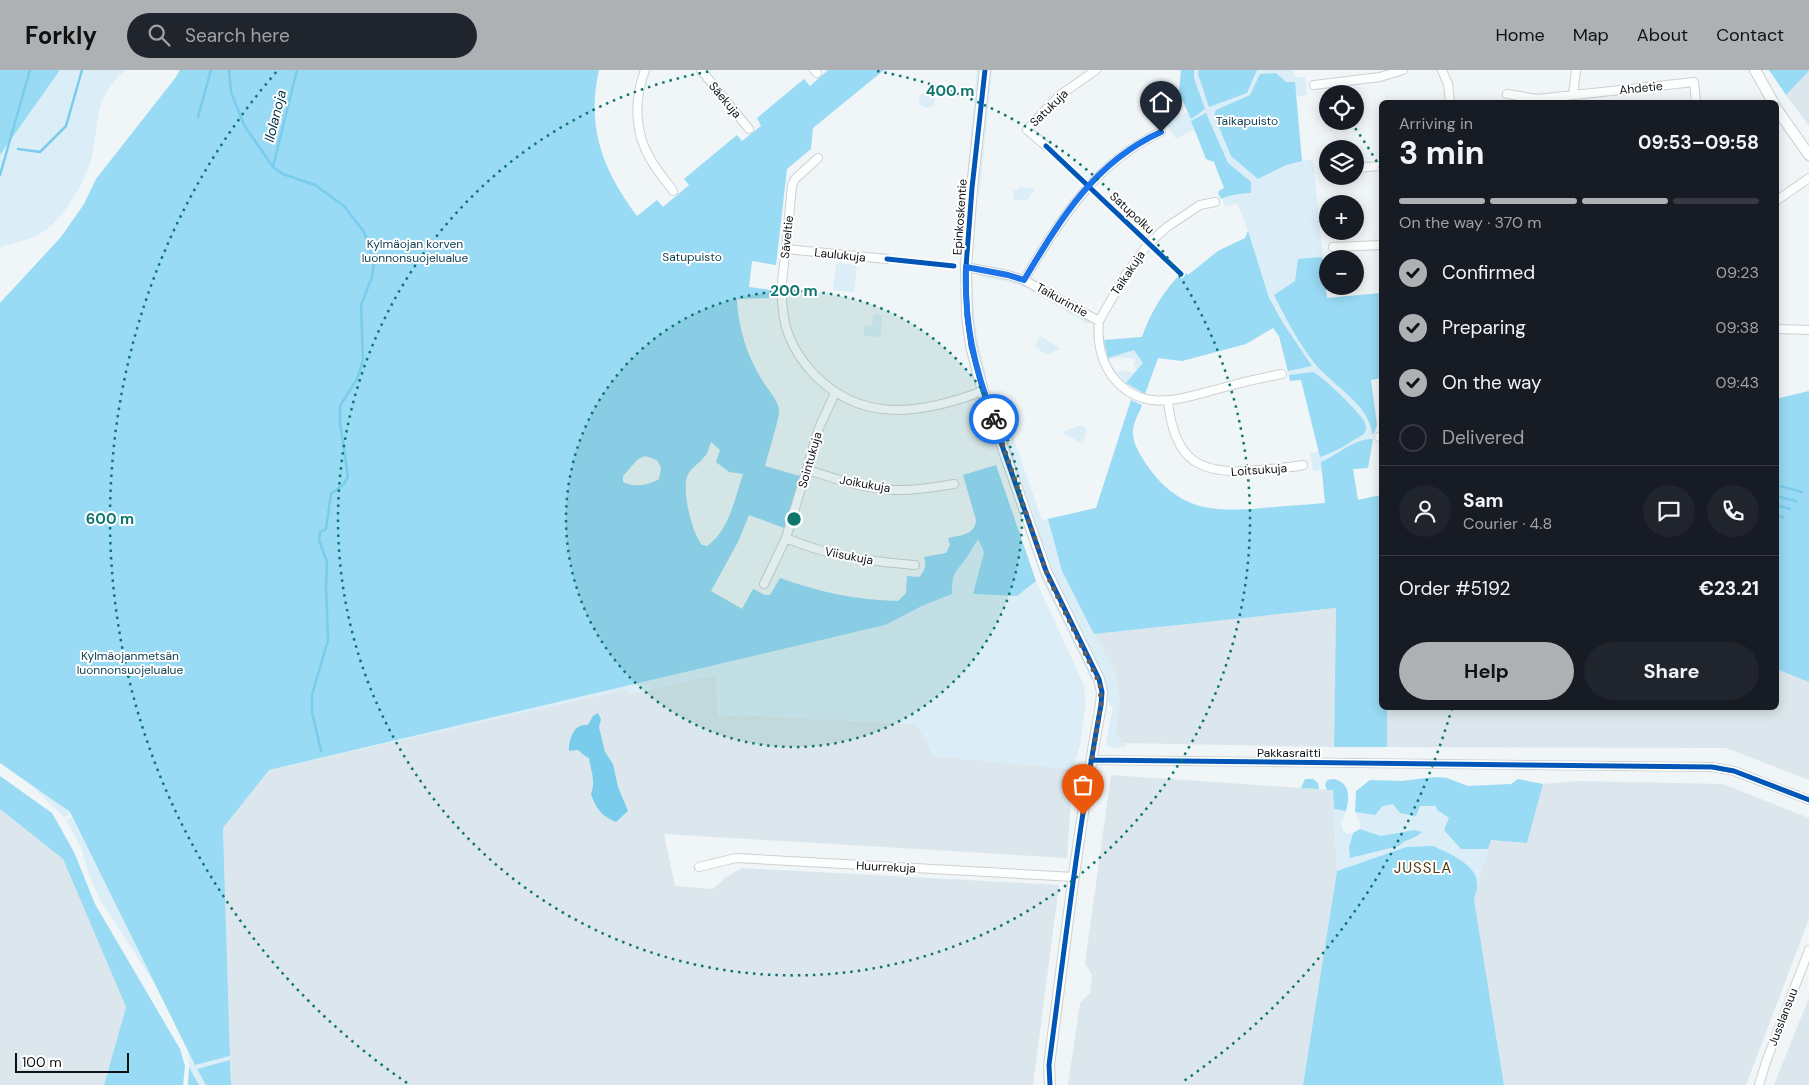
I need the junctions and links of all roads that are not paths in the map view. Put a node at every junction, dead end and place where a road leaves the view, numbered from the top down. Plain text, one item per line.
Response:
1 (645, 70) edge
2 (701, 70) edge
3 (985, 70) edge
4 (1096, 70) edge
5 (1403, 70) edge
6 (1442, 70) edge
7 (1576, 70) edge
8 (1755, 70) edge
9 (1314, 85) dead end
10 (1507, 94) dead end
11 (1574, 95) junction
12 (1450, 100) edge
13 (1696, 100) edge
14 (1772, 100) edge
15 (1779, 112) edge
16 (750, 129) dead end
17 (1161, 132) dead end
18 (1046, 146) dead end
19 (1809, 155) edge
20 (818, 158) dead end
21 (1379, 166) edge
22 (1364, 167) edge
23 (1809, 178) edge
24 (673, 191) dead end
25 (1779, 199) edge
26 (1215, 202) dead end
27 (1379, 245) edge
28 (1333, 247) dead end
29 (786, 249) junction
30 (887, 259) dead end
31 (966, 267) junction
32 (1024, 280) junction
33 (1099, 321) junction
34 (1779, 328) edge
35 (1809, 330) edge
36 (1282, 374) dead end
37 (983, 391) junction
38 (835, 393) junction
39 (1168, 402) junction
40 (1303, 465) dead end
41 (808, 470) junction
42 (954, 484) dead end
43 (786, 538) junction
44 (915, 565) dead end
45 (764, 584) dead end
46 (1091, 760) junction
47 (1809, 800) edge
48 (699, 866) dead end
49 (1074, 877) junction
50 (1809, 950) edge
51 (1050, 1085) edge
52 (1759, 1085) edge

1 - 24 street
2 - 16 street, Säekuja
3 - 31 street, Epinkoskentie
4 - 18 street, Satukuja
5 - 9 street
6 - 12 street
7 - 11 street
8 - 14 street
10 - 11 street, Ahdetie
11 - 13 street, Ahdetie
15 - 19 street
17 - 32 street
20 - 29 street, Säveltie
21 - 22 street
23 - 25 street
26 - 33 street, Taikakuja
27 - 28 street
29 - 30 street, Laulukuja
29 - 38 street, Säveltie
31 - 32 street, Taikurintie
31 - 37 street, Epinkoskentie
32 - 33 street, Taikurintie
33 - 39 street, Taikurintie
34 - 35 street
36 - 39 street, Taikurintie
37 - 38 street, Säveltie
37 - 46 street, Epinkoskentie
38 - 41 street, Sointukuja
39 - 40 street, Loitsukuja
41 - 42 street, Joikukuja
41 - 43 street, Sointukuja
43 - 44 street, Viisukuja
43 - 45 street, Sointukuja
46 - 47 street, Pakkasraitti
46 - 49 street
48 - 49 street, Huurrekuja
49 - 51 street
50 - 52 street, Jusslansuu

